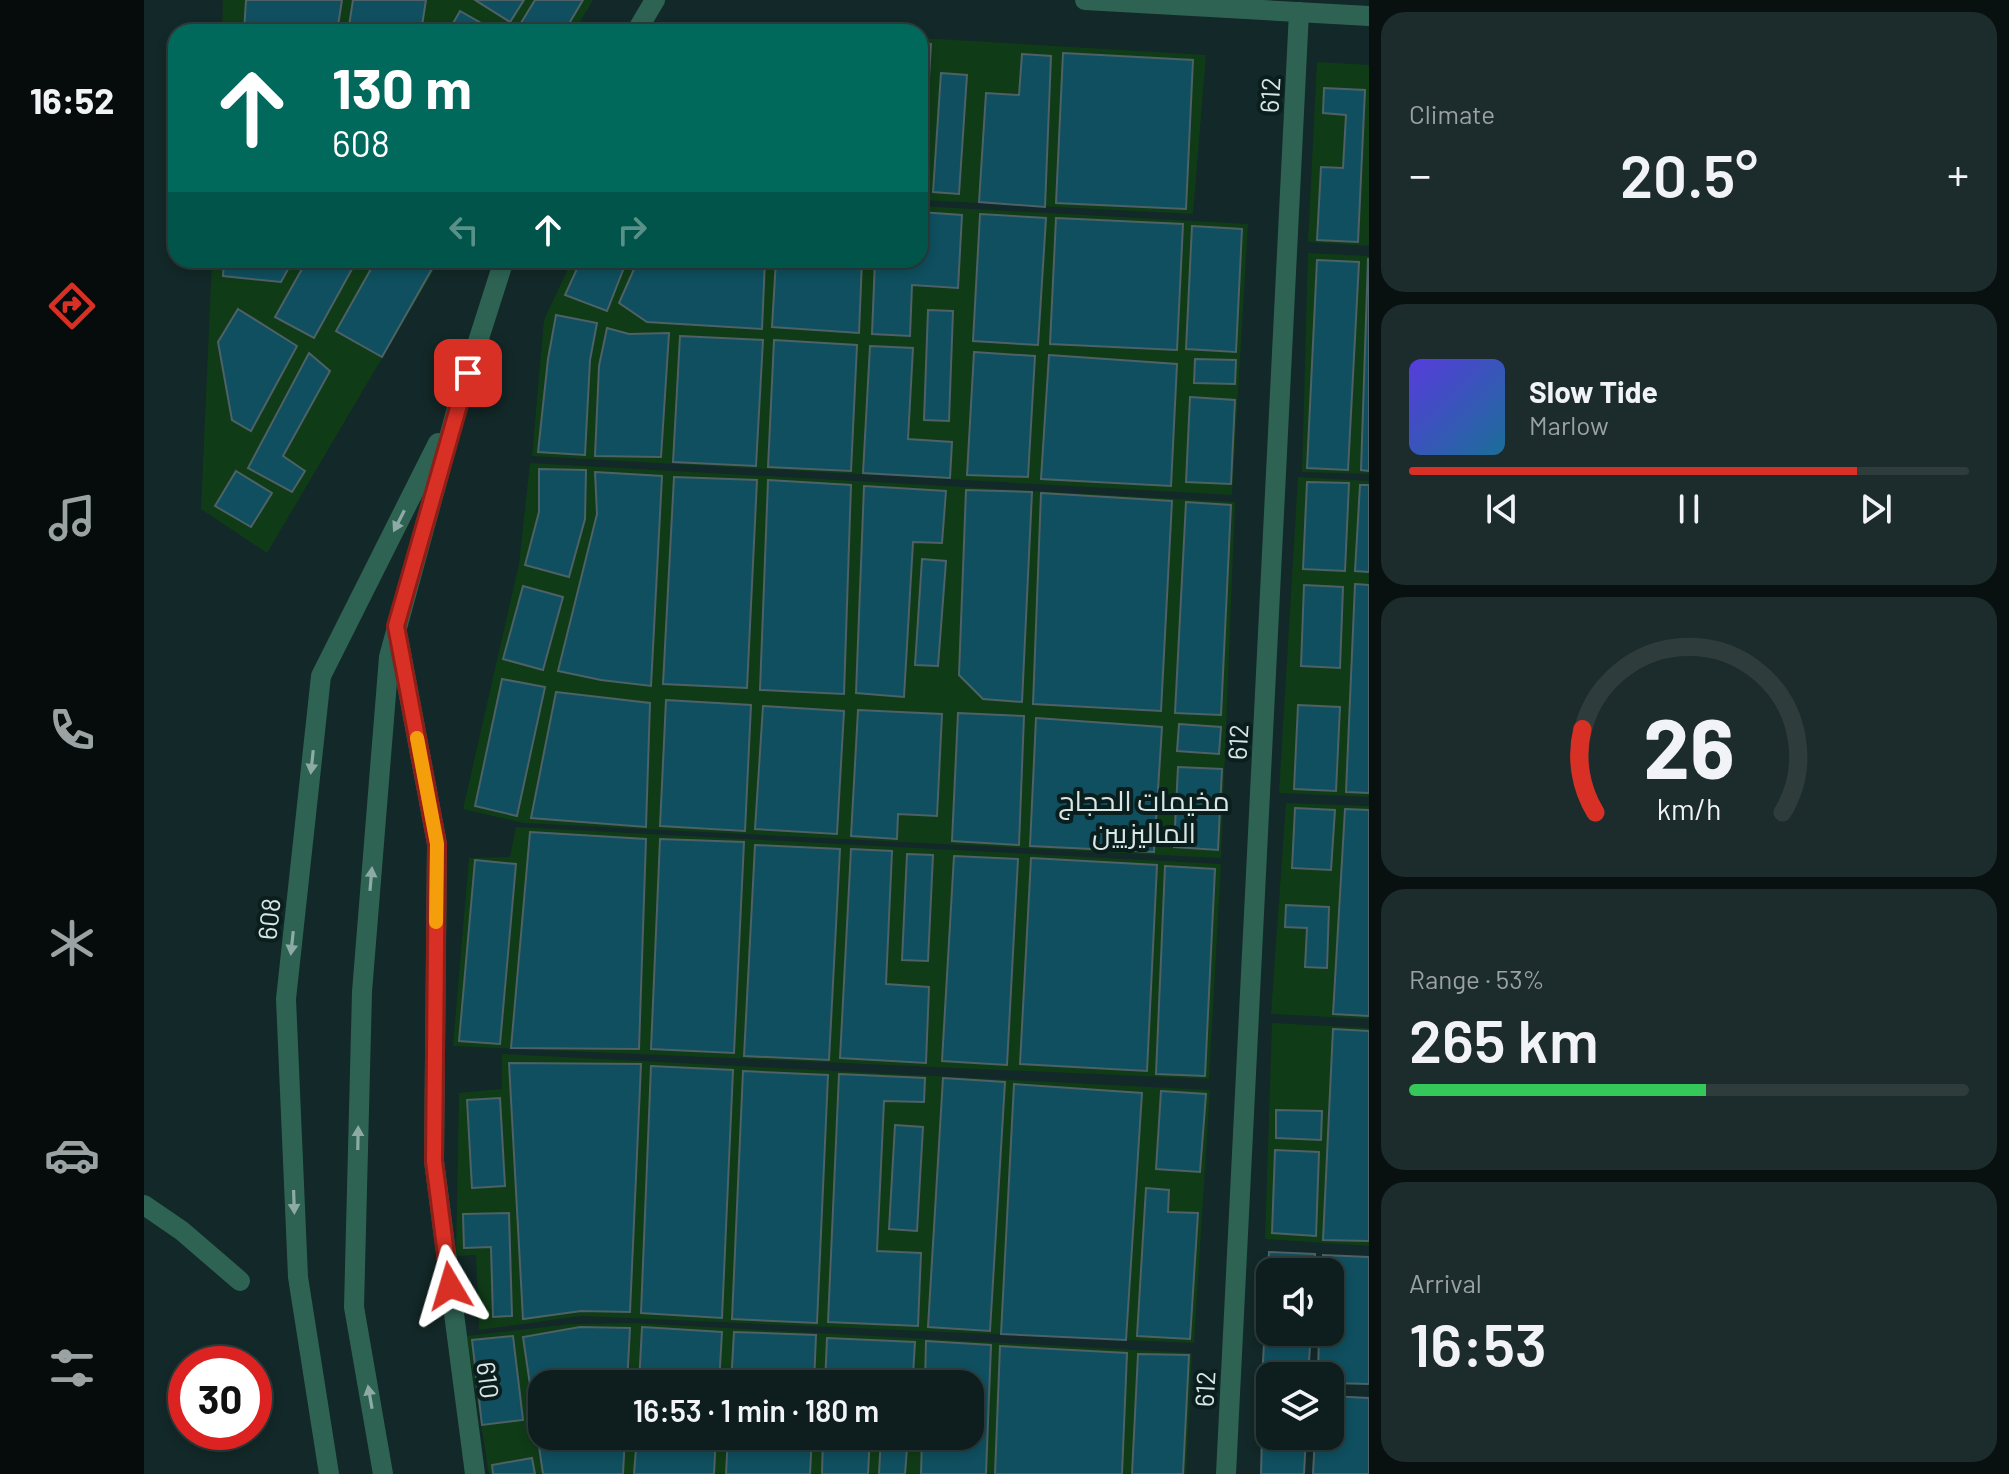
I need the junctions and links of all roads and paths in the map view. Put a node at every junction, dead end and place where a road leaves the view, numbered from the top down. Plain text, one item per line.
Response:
1 (655, 0) edge
2 (1085, 0) edge
3 (1299, 12) junction
4 (1369, 16) edge
5 (641, 24) edge
6 (501, 268) edge
7 (459, 401) junction
8 (396, 626) junction
9 (144, 1205) edge
10 (240, 1281) dead end
11 (329, 1474) edge
12 (383, 1474) edge
13 (475, 1474) edge
14 (1226, 1474) edge

1 - 5 street
2 - 3 street
3 - 4 street
3 - 14 street, 612
6 - 7 street, 608
7 - 8 street, 608
7 -> 11 street, 608
12 -> 8 street, 608
8 - 13 street, 610
9 - 10 street

